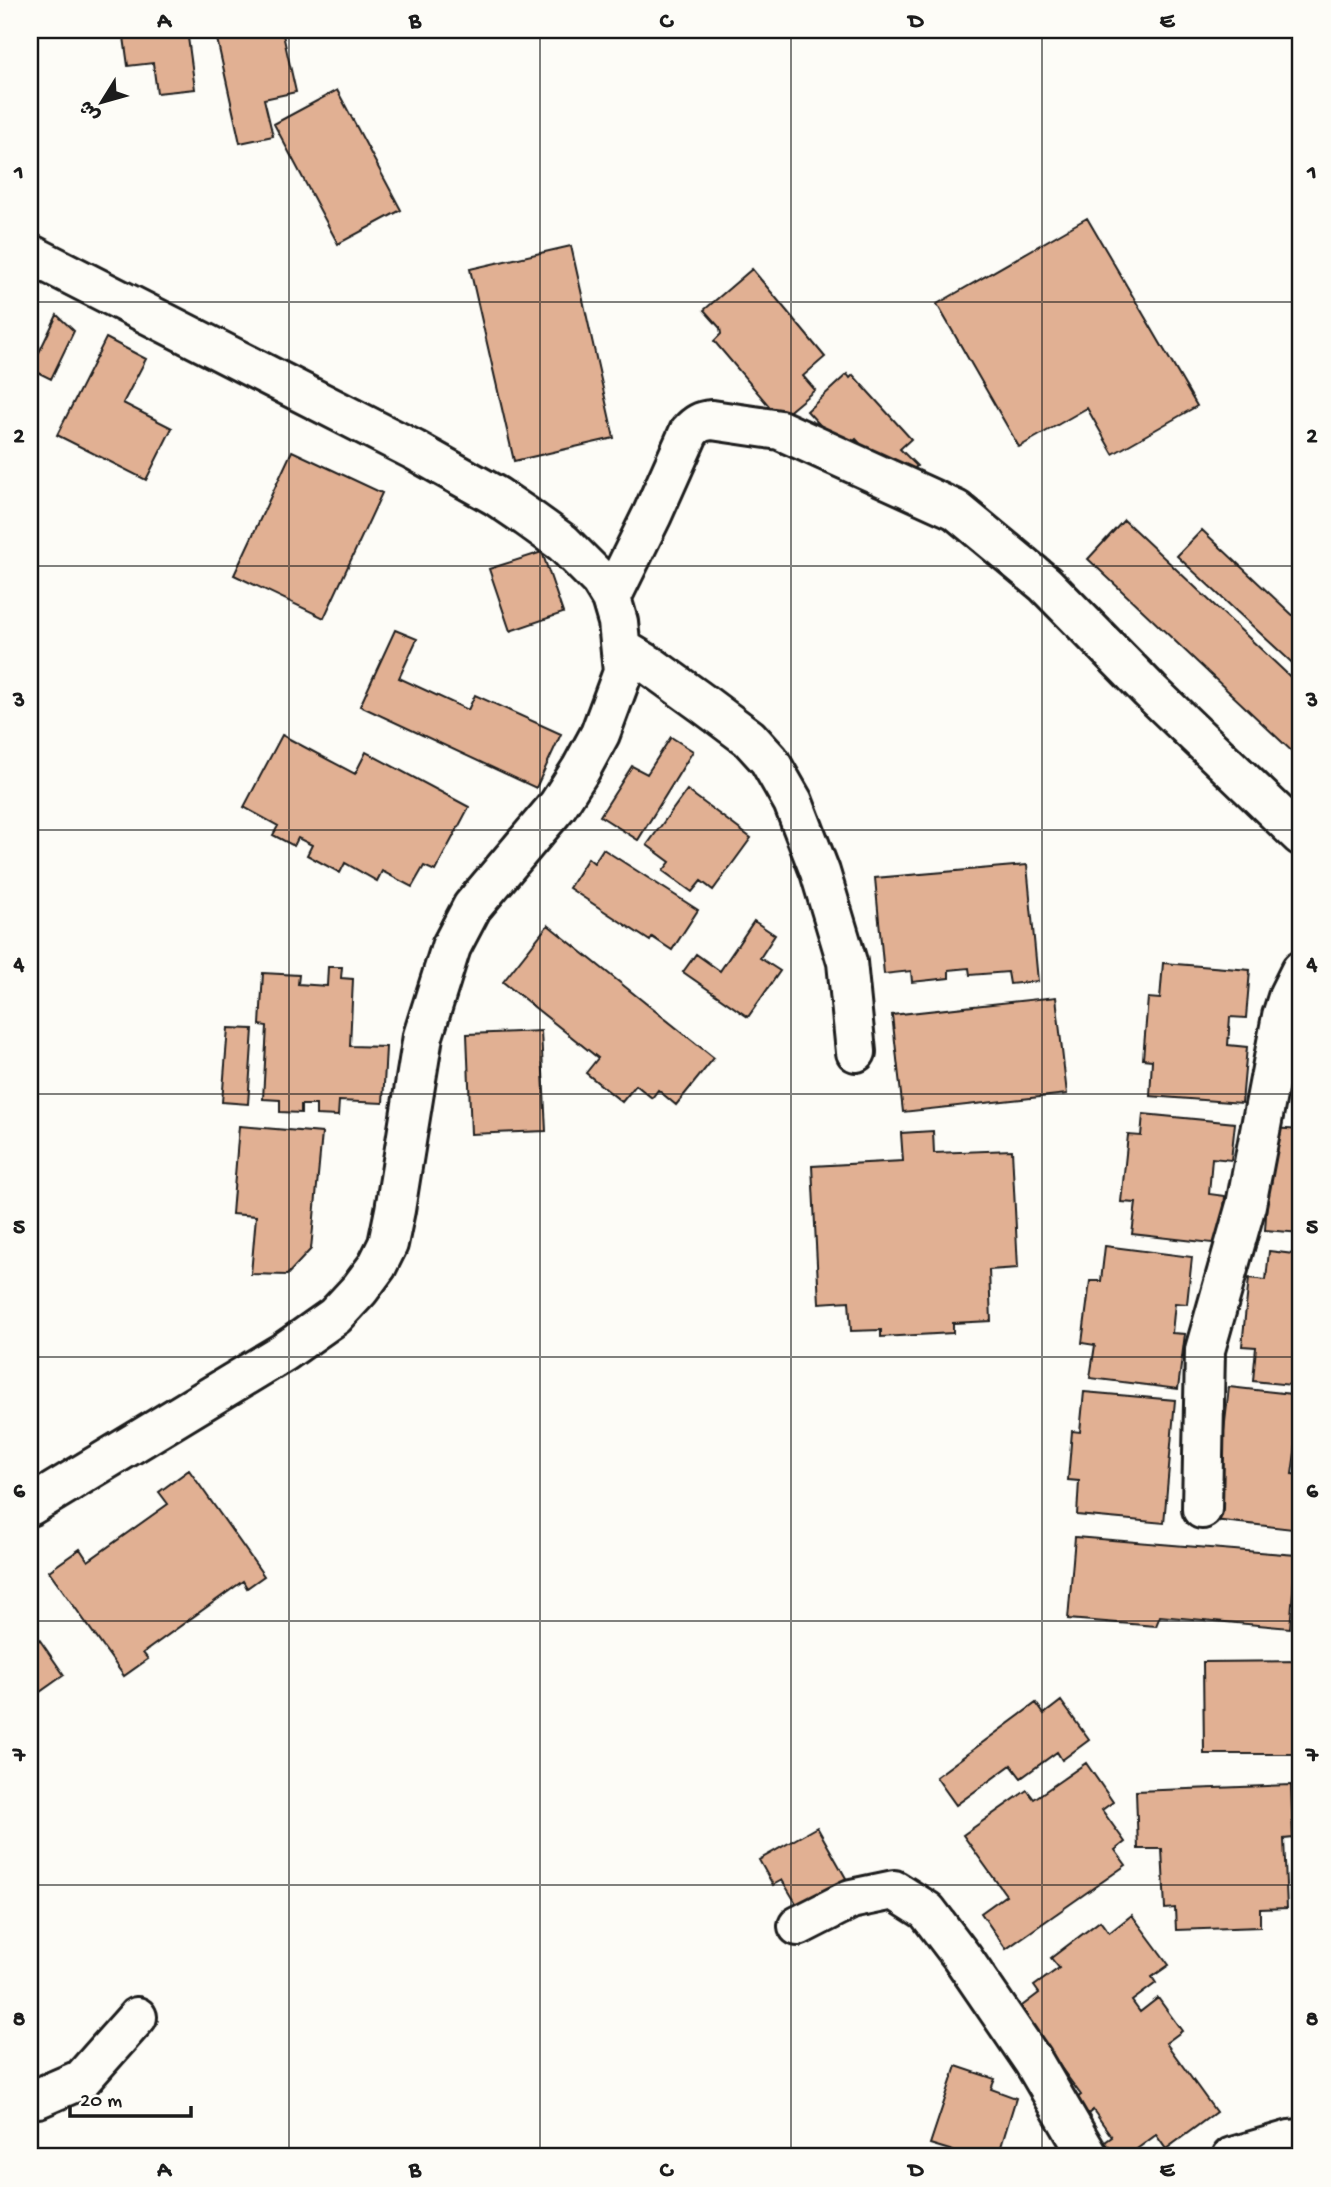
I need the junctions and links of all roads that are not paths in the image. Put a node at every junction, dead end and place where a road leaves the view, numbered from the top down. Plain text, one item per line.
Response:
1 (30, 254) edge
2 (611, 598) junction
3 (621, 648) junction
4 (1301, 836) edge
5 (1301, 970) edge
6 (856, 1052) dead end
7 (30, 1506) edge
8 (1202, 1509) dead end
9 (798, 1926) dead end
10 (137, 2017) dead end
11 (30, 2099) edge
12 (1301, 2139) edge
13 (1089, 2157) edge
14 (1233, 2157) edge

1 - 2 street
2 - 3 street
2 - 4 street
3 - 6 street
3 - 7 street
5 - 8 street
9 - 13 street
10 - 11 street
12 - 14 street

